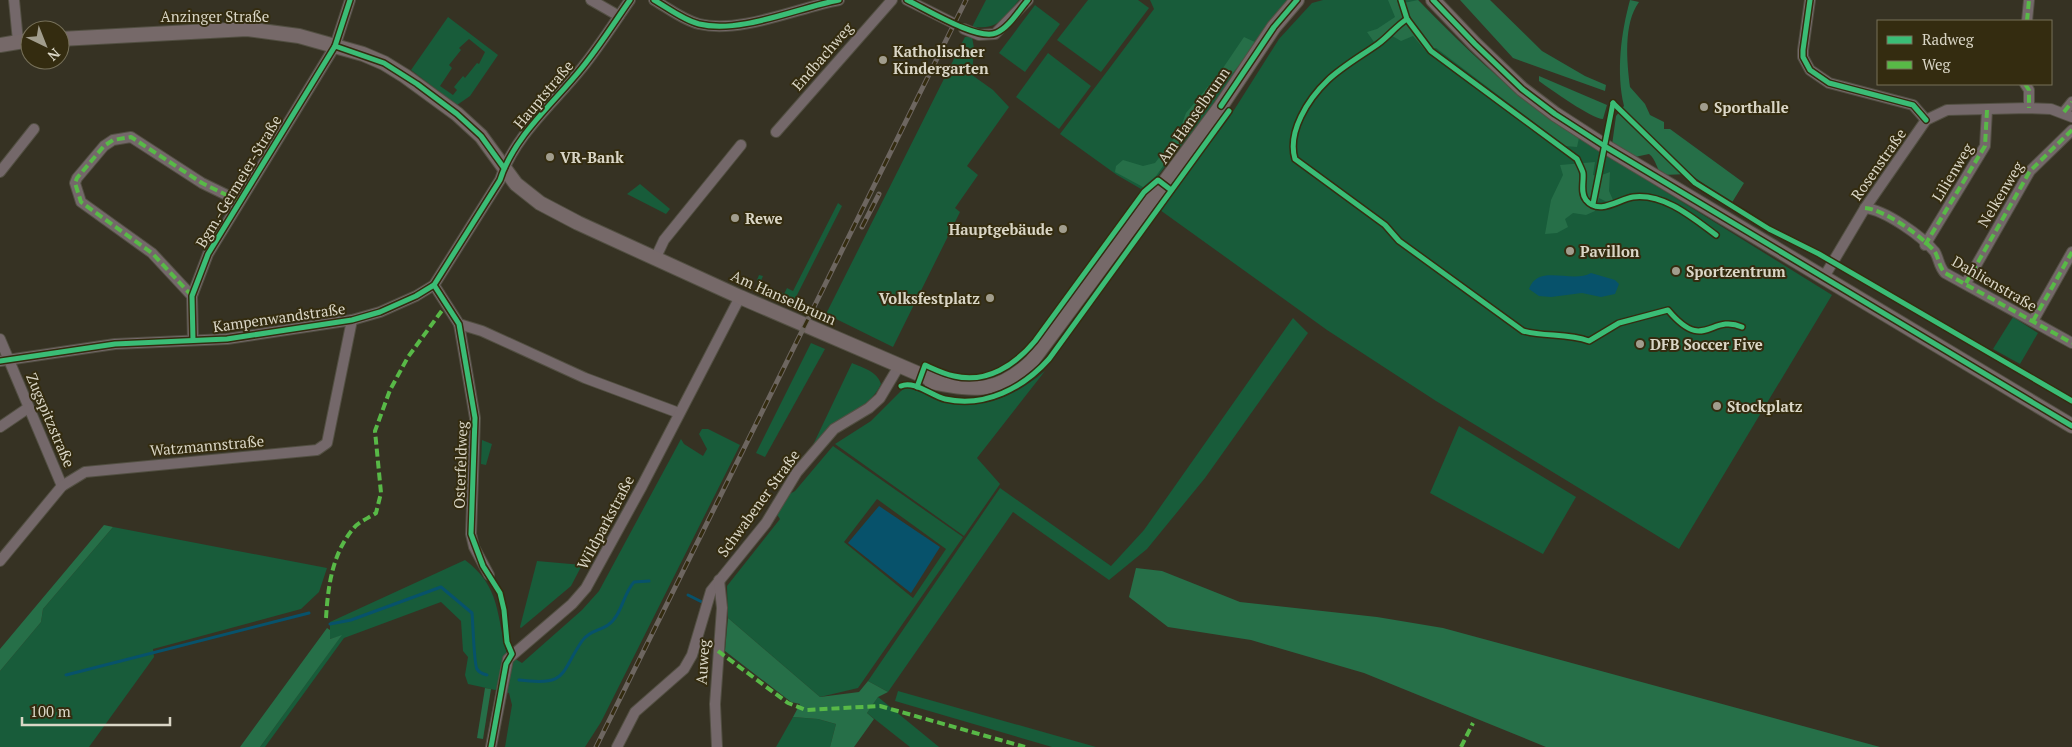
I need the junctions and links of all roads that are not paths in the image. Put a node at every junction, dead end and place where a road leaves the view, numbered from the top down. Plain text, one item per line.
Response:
1 (14, 0) edge
2 (350, 0) edge
3 (591, 0) edge
4 (630, 0) edge
5 (654, 0) edge
6 (839, 0) edge
7 (892, 0) edge
8 (907, 0) edge
9 (1028, 0) edge
10 (1297, 0) edge
11 (1433, 0) edge
12 (1810, 0) edge
13 (2029, 0) edge
14 (619, 16) junction
15 (2027, 20) edge
16 (951, 22) dead end
17 (20, 25) edge
18 (964, 28) dead end
19 (70, 38) edge
20 (20, 42) edge
21 (0, 45) edge
22 (335, 46) junction
23 (2026, 85) edge
24 (2072, 102) edge
25 (2029, 108) junction
26 (1986, 110) junction
27 (2068, 115) edge
28 (1926, 120) junction
29 (34, 129) dead end
30 (2072, 130) edge
31 (776, 132) dead end
32 (741, 145) dead end
33 (504, 168) junction
34 (0, 172) edge
35 (239, 201) junction
36 (1865, 208) junction
37 (1926, 245) junction
38 (2072, 252) edge
39 (656, 257) junction
40 (1824, 277) junction
41 (1966, 283) junction
42 (434, 285) junction
43 (192, 296) junction
44 (740, 297) junction
45 (352, 320) junction
46 (2033, 321) junction
47 (459, 324) junction
48 (0, 338) edge
49 (193, 340) junction
50 (2072, 343) edge
51 (5, 360) edge
52 (899, 366) junction
53 (28, 408) junction
54 (679, 413) junction
55 (2072, 426) edge
56 (0, 427) edge
57 (62, 486) junction
58 (0, 561) edge
59 (489, 575) dead end
60 (719, 580) junction
61 (491, 747) edge
62 (617, 747) edge
63 (717, 747) edge

1 - 17 street
2 - 22 street, Bgm.-Germeier-Straße
3 - 14 street
4 - 14 street, Hauptstraße
5 - 6 street, Endbachweg
7 - 31 street, Endbachweg
8 - 16 street
9 - 18 street
10 - 52 street, Am Hanselbrunn
11 - 40 street
12 - 28 street
13 - 15 street
14 - 33 street, Hauptstraße
19 - 22 street, Anzinger Straße
20 - 21 street
22 - 33 street, Anzinger Straße
22 - 35 street, Bgm.-Germeier-Straße
23 - 25 street
24 - 27 street
25 - 26 street
25 - 27 street
26 - 28 street
26 - 37 street, Lilienweg
28 - 36 street, Rosenstraße
29 - 34 street
30 - 41 street, Nelkenweg
32 - 39 street
33 - 39 street, Am Hanselbrunn
33 - 42 street, Hauptstraße
35 - 43 street, Bgm.-Germeier-Straße
35 - 43 street
36 - 37 street, Dahlienstraße
36 - 40 street, Rosenstraße
37 - 41 street, Dahlienstraße
38 - 46 street
39 - 44 street, Am Hanselbrunn
40 - 55 street
41 - 46 street, Dahlienstraße
42 - 45 street, Kampenwandstraße
42 - 47 street
43 - 49 street, Bgm.-Germeier-Straße
44 - 52 street, Am Hanselbrunn
44 - 54 street, Wildparkstraße
45 - 49 street, Kampenwandstraße
45 - 57 street, Watzmannstraße
46 - 50 street, Dahlienstraße
47 - 54 street
47 - 59 street, Osterfeldweg
48 - 51 street, Zugspitzstraße
49 - 51 street, Kampenwandstraße
51 - 53 street, Zugspitzstraße
52 - 60 street, Schwabener Straße
53 - 56 street
53 - 57 street, Zugspitzstraße
54 - 61 street, Wildparkstraße
57 - 58 street, Watzmannstraße
60 - 62 street, Schwabener Straße
60 - 63 street, Auweg

